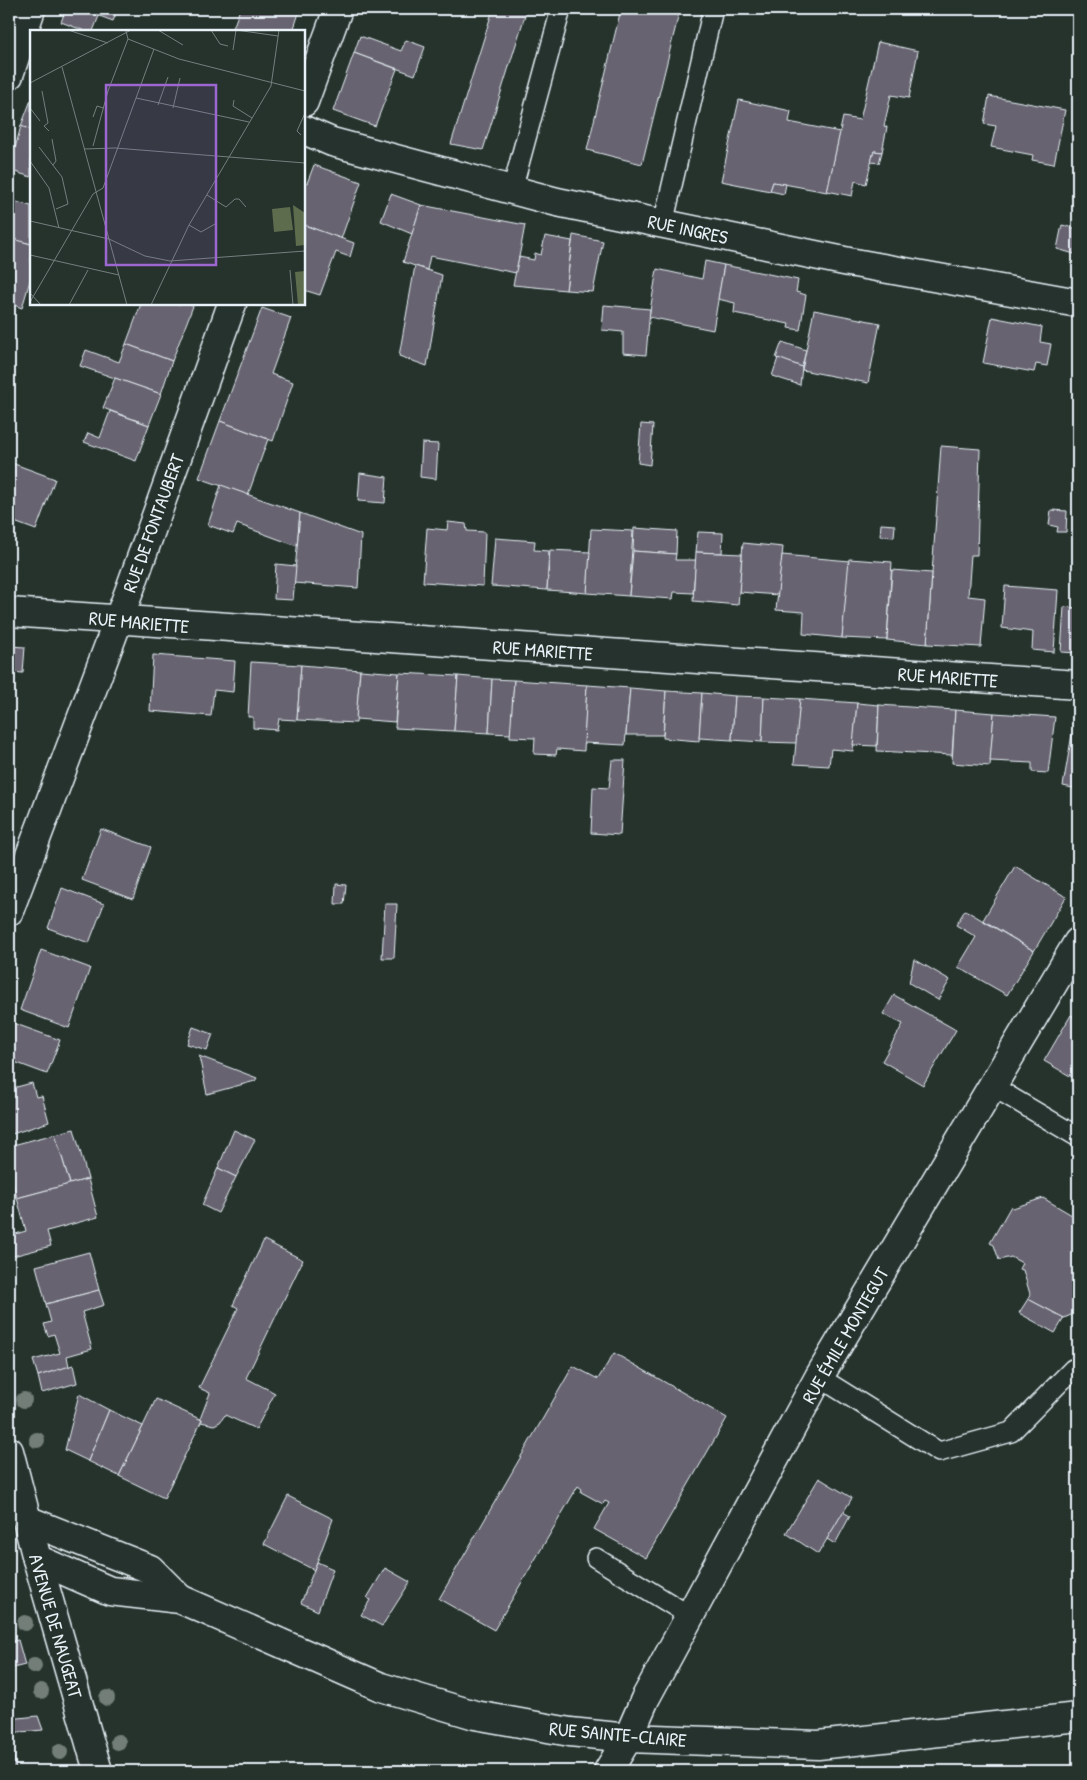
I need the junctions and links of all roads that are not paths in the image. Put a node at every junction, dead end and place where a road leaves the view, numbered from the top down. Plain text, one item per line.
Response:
1 (31, 9) edge
2 (338, 9) edge
3 (561, 9) edge
4 (713, 9) edge
5 (9, 75) edge
6 (305, 99) edge
7 (305, 130) edge
8 (512, 190) junction
9 (663, 224) junction
10 (1078, 303) edge
11 (232, 305) edge
12 (9, 612) edge
13 (118, 621) junction
14 (1078, 686) edge
15 (9, 911) edge
16 (1078, 942) edge
17 (992, 1086) junction
18 (1078, 1137) edge
19 (1072, 1369) dead end
20 (819, 1377) junction
21 (9, 1451) edge
22 (18, 1518) edge
23 (596, 1558) dead end
24 (37, 1559) junction
25 (180, 1599) junction
26 (690, 1616) junction
27 (1078, 1717) edge
28 (628, 1738) junction
29 (98, 1771) edge
30 (608, 1771) edge

1 - 5 street
2 - 6 street
3 - 8 lane
4 - 9 lane
7 - 8 street, RUE INGRES
8 - 9 street, RUE INGRES
9 - 10 street, RUE INGRES
11 - 13 street, RUE DE FONTAUBERT
12 - 13 street, RUE MARIETTE
13 - 14 street, RUE MARIETTE
13 - 15 street, RUE DE FONTAUBERT
16 - 17 street, RUE ÉMILE MONTEGUT
17 - 18 lane
17 - 20 street, RUE ÉMILE MONTEGUT
19 - 20 lane
20 - 26 street, RUE ÉMILE MONTEGUT
21 - 22 street, AVENUE DE NAUGEAT
22 - 24 street, AVENUE DE NAUGEAT
22 - 25 street, RUE SAINTE-CLAIRE
23 - 26 lane
24 - 25 street, RUE SAINTE-CLAIRE
24 - 29 street, AVENUE DE NAUGEAT
25 - 28 street, RUE SAINTE-CLAIRE
26 - 28 street, RUE ÉMILE MONTEGUT
27 - 28 street, RUE SAINTE-CLAIRE
28 - 30 street, RUE ÉMILE MONTEGUT

